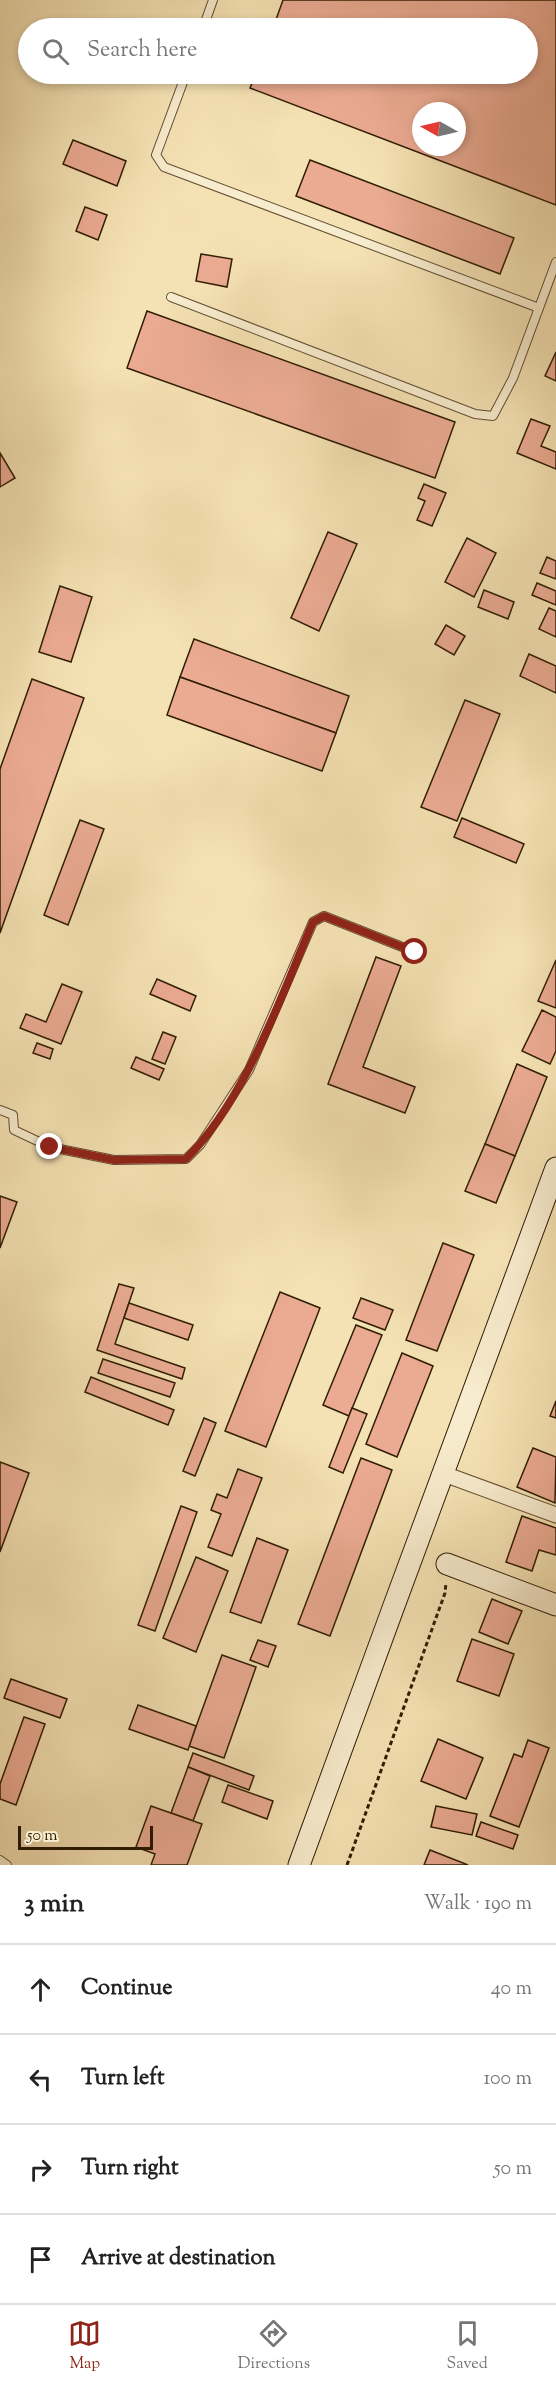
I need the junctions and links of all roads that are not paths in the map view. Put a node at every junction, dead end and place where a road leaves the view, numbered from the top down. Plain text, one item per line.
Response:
1 (213, 0) edge
2 (206, 18) edge
3 (182, 84) edge
4 (556, 262) edge
5 (171, 297) dead end
6 (539, 308) junction
7 (415, 952) dead end
8 (0, 1110) edge
9 (556, 1168) edge
10 (444, 1474) junction
11 (556, 1515) edge
12 (447, 1564) road end
13 (556, 1605) edge
14 (0, 1860) edge
15 (7, 1865) edge
16 (299, 1865) edge

1 - 2 lane
3 - 6 lane
4 - 6 lane
5 - 6 lane
7 - 8 lane
9 - 10 main road
10 - 11 street
10 - 16 main road
12 - 13 main road
14 - 15 lane

